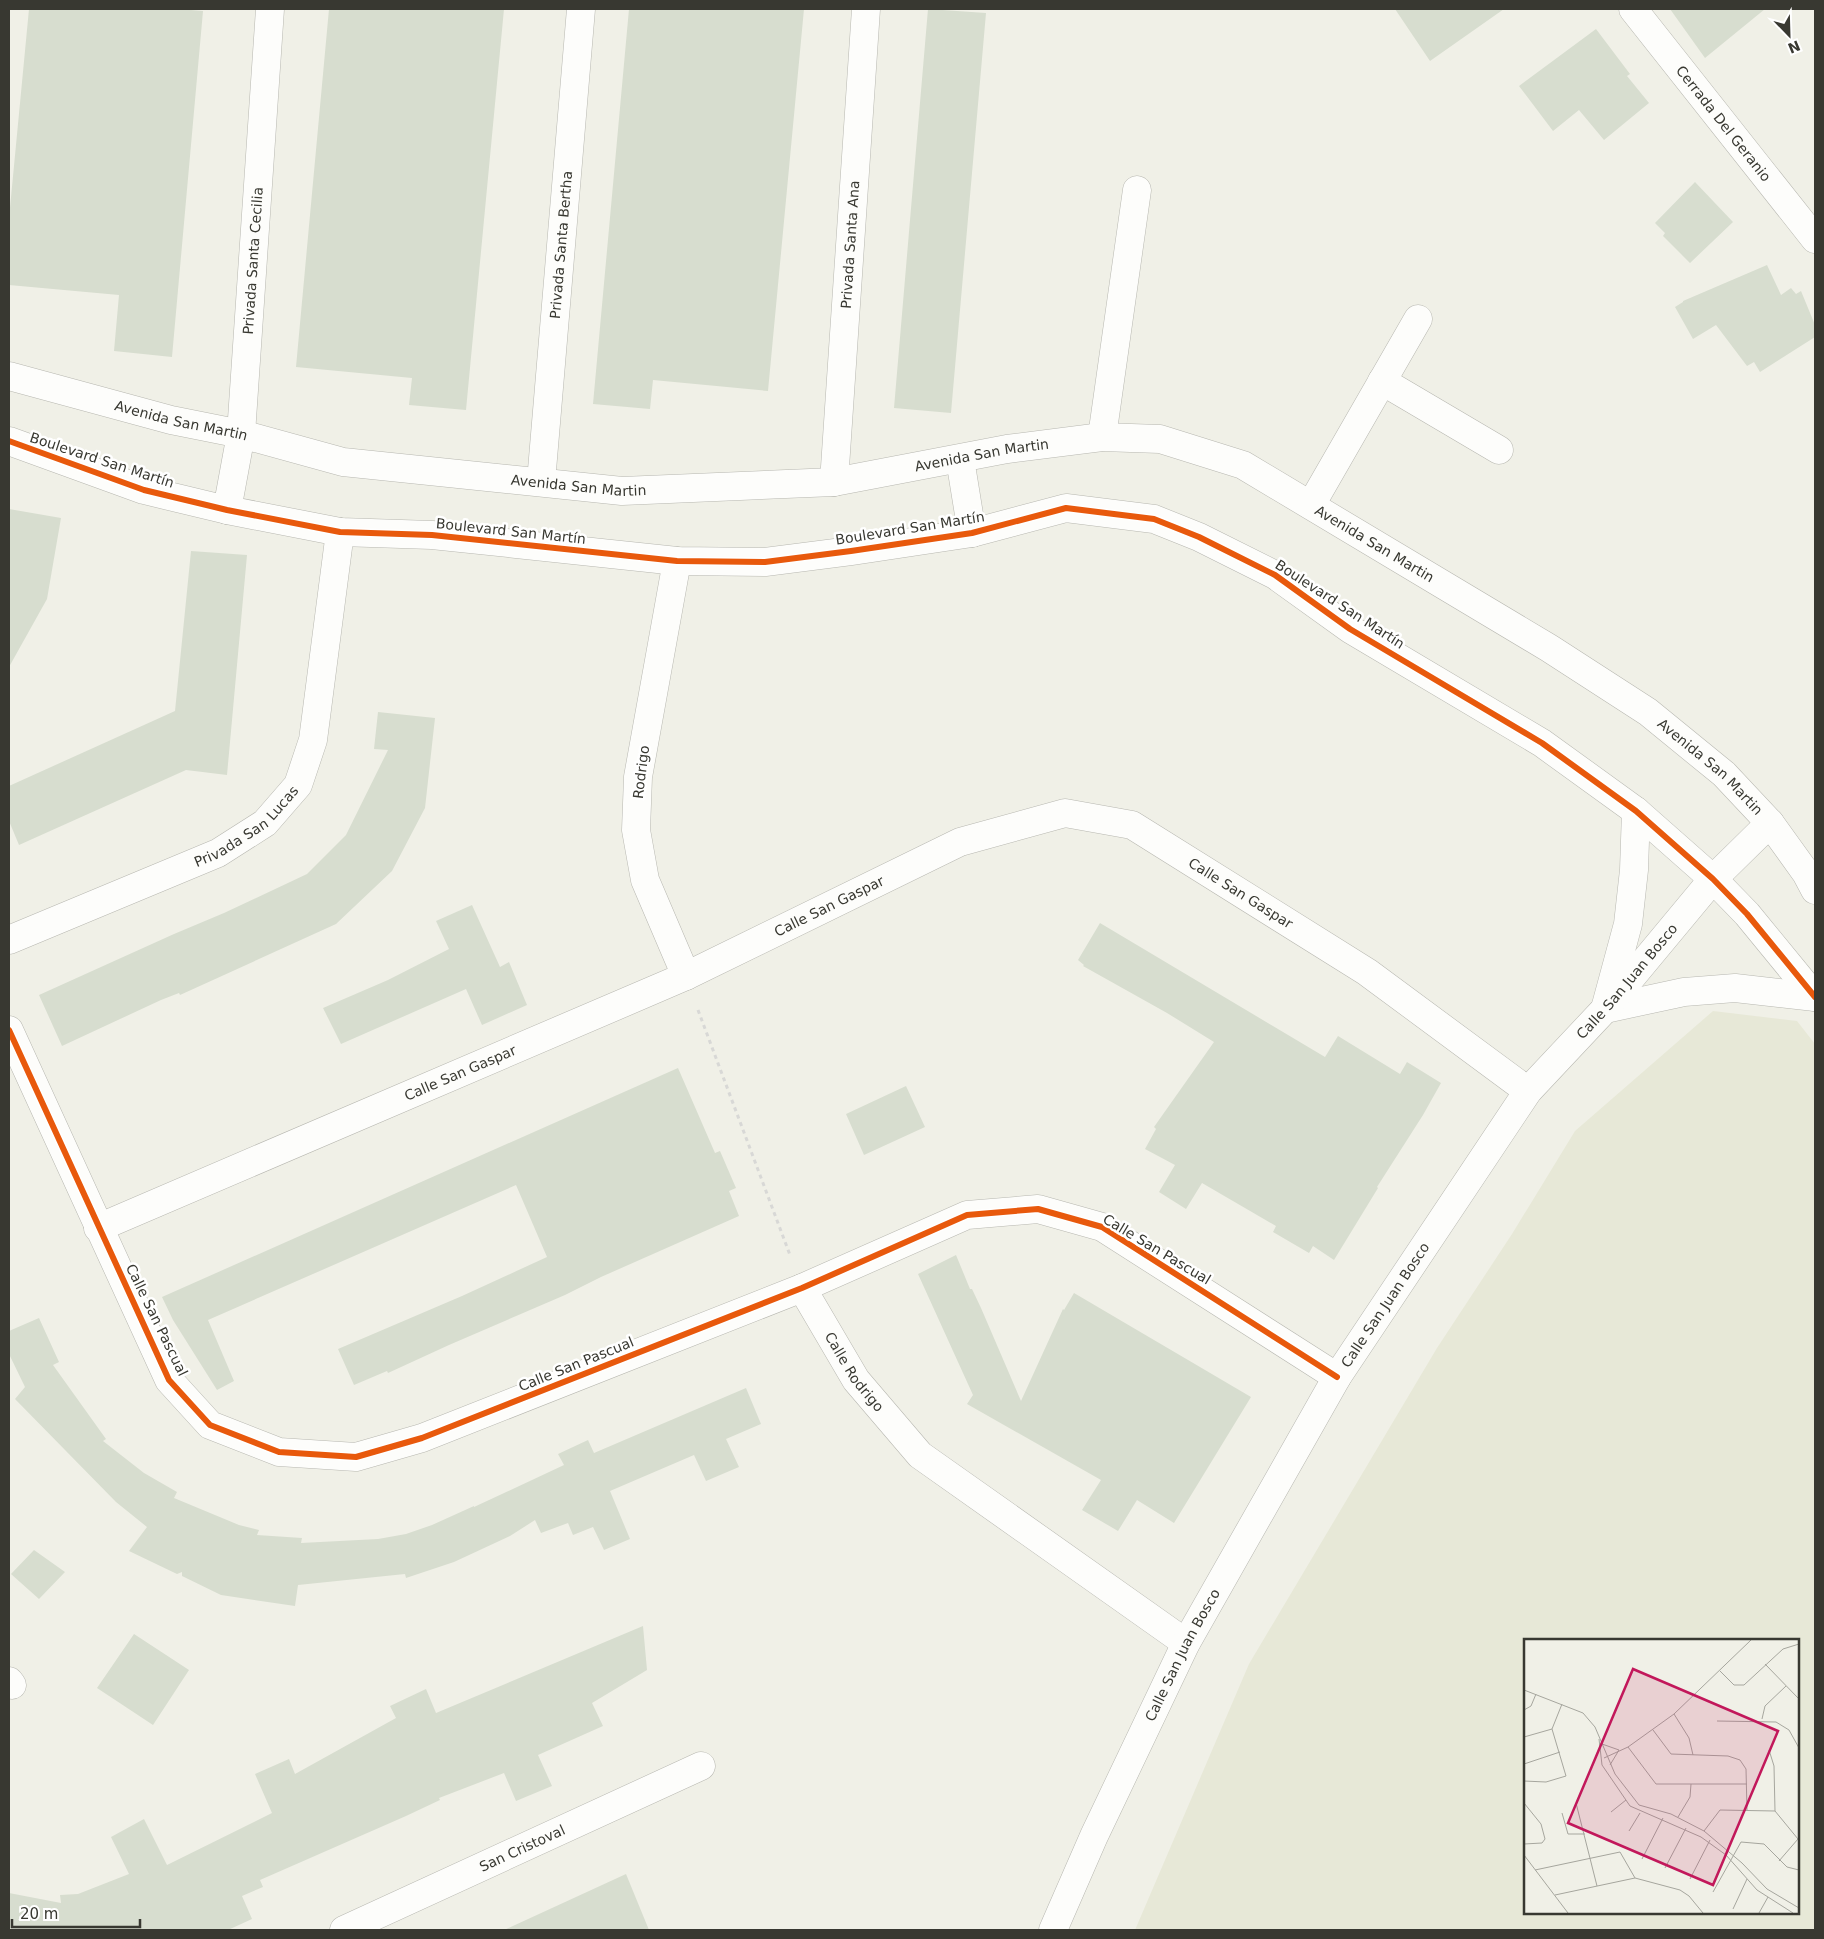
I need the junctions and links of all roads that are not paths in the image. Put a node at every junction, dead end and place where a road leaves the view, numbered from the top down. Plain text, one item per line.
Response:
1 (270, 9) edge
2 (581, 9) edge
3 (866, 9) edge
4 (1633, 9) edge
5 (1137, 190) dead end
6 (1815, 239) edge
7 (1418, 319) dead end
8 (9, 376) edge
9 (1382, 381) junction
10 (241, 434) junction
11 (1102, 437) junction
12 (9, 442) edge
13 (1499, 450) dead end
14 (960, 459) junction
15 (541, 482) junction
16 (834, 482) junction
17 (1311, 506) junction
18 (227, 510) junction
19 (340, 532) junction
20 (972, 533) junction
21 (677, 561) junction
22 (1636, 811) junction
23 (1770, 823) junction
24 (1713, 879) junction
25 (1815, 890) edge
26 (9, 940) edge
27 (686, 976) junction
28 (1815, 997) edge
29 (1605, 1009) junction
30 (9, 1030) edge
31 (1528, 1091) junction
32 (98, 1228) junction
33 (802, 1288) junction
34 (1337, 1377) junction
35 (1186, 1643) junction
36 (702, 1766) dead end
37 (344, 1930) edge
38 (1053, 1930) edge

1 - 10 street, Privada Santa Cecilia
2 - 15 street, Privada Santa Bertha
3 - 16 street, Privada Santa Ana
4 - 6 street, Cerrada Del Geranio
5 - 11 street
7 - 9 street
8 - 10 street, Avenida San Martin
9 - 13 street
9 - 17 street
10 - 15 street, Avenida San Martin
10 - 18 street, Privada Santa Cecilia
11 - 14 street, Avenida San Martin
11 - 17 street, Avenida San Martin
12 - 18 street, Boulevard San Martín
14 - 16 street, Avenida San Martin
14 - 20 street
15 - 16 street, Avenida San Martin
17 - 23 street, Avenida San Martin
18 - 19 street, Boulevard San Martín
19 - 21 street, Boulevard San Martín
19 - 26 street, Privada San Lucas
20 - 21 street, Boulevard San Martín
20 - 22 street, Boulevard San Martín
21 - 27 street, Rodrigo
22 - 24 street, Boulevard San Martín
22 - 29 street
23 - 24 street, Calle San Juan Bosco
23 - 25 street, Avenida San Martin
24 - 28 street, Boulevard San Martín
24 - 29 street, Calle San Juan Bosco
27 - 31 street, Calle San Gaspar
27 - 32 street, Calle San Gaspar
28 - 29 street
29 - 31 street, Calle San Juan Bosco
30 - 32 street, Calle San Pascual
31 - 34 street, Calle San Juan Bosco
32 - 33 street, Calle San Pascual
33 - 34 street, Calle San Pascual
33 - 35 street, Calle Rodrigo
34 - 35 street, Calle San Juan Bosco
35 - 38 street, Calle San Juan Bosco
36 - 37 street, San Cristoval

